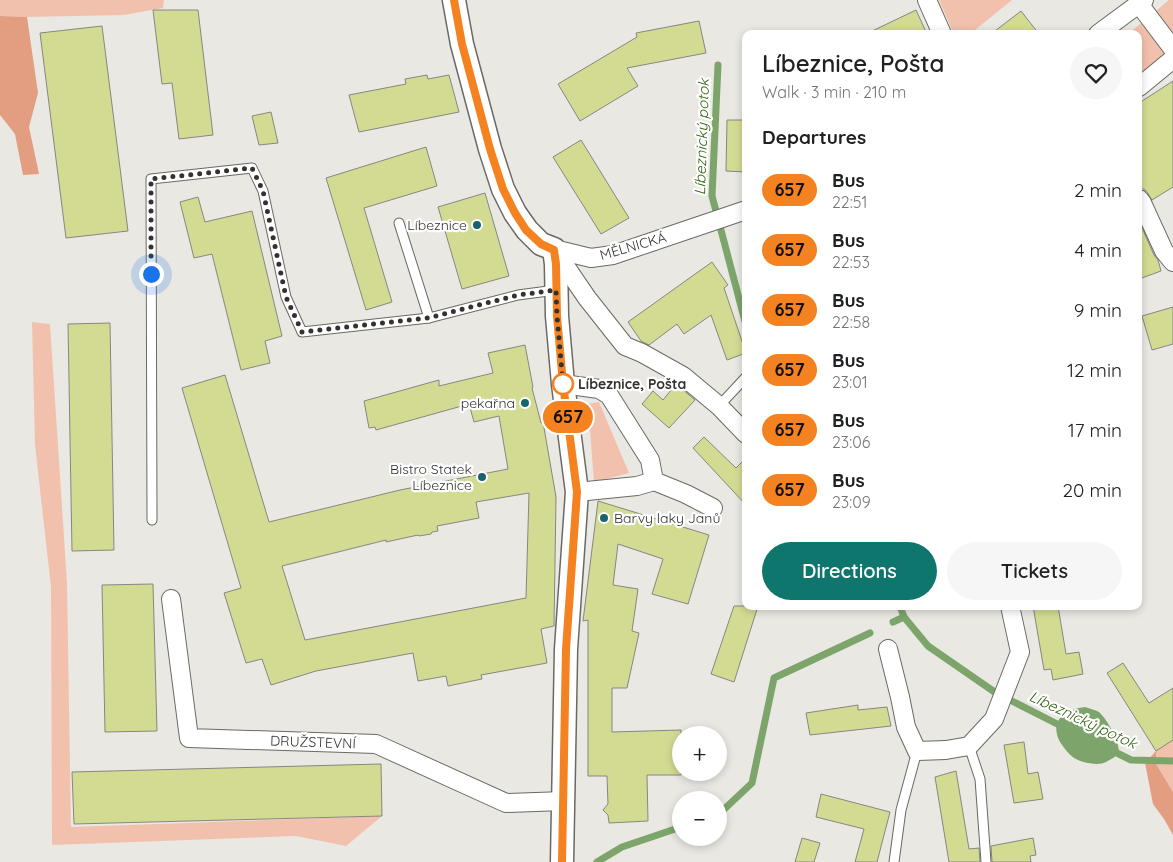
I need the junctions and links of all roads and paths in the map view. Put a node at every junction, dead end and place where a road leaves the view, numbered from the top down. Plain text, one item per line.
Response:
1 (454, 0) edge
2 (926, 0) edge
3 (1142, 2) edge
4 (940, 30) edge
5 (1104, 30) edge
6 (1173, 49) edge
7 (1173, 59) edge
8 (1142, 85) edge
9 (1142, 203) edge
10 (742, 211) edge
11 (399, 223) dead end
12 (554, 250) junction
13 (1173, 262) edge
14 (556, 290) junction
15 (428, 318) junction
16 (742, 381) edge
17 (563, 384) junction
18 (719, 406) junction
19 (742, 430) edge
20 (654, 481) junction
21 (577, 492) junction
22 (713, 508) dead end
23 (152, 520) dead end
24 (171, 600) dead end
25 (1011, 610) edge
26 (888, 649) dead end
27 (969, 746) junction
28 (918, 751) junction
29 (564, 801) junction
30 (562, 862) edge
31 (894, 862) edge
32 (986, 862) edge

1 - 12 street, MĚLNICKÁ
2 - 4 street
3 - 5 street
3 - 6 street
7 - 8 street
9 - 13 street
10 - 12 street, MĚLNICKÁ
11 - 15 lane
12 - 14 street
12 - 18 street
14 - 15 lane
14 - 17 street
15 - 23 lane
16 - 18 lane
17 - 20 street
17 - 21 street
18 - 19 street
20 - 21 street
20 - 22 street
21 - 29 street
24 - 29 street, DRUŽSTEVNÍ
25 - 27 street
26 - 28 street
27 - 28 street
27 - 32 lane
28 - 31 lane
29 - 30 street

